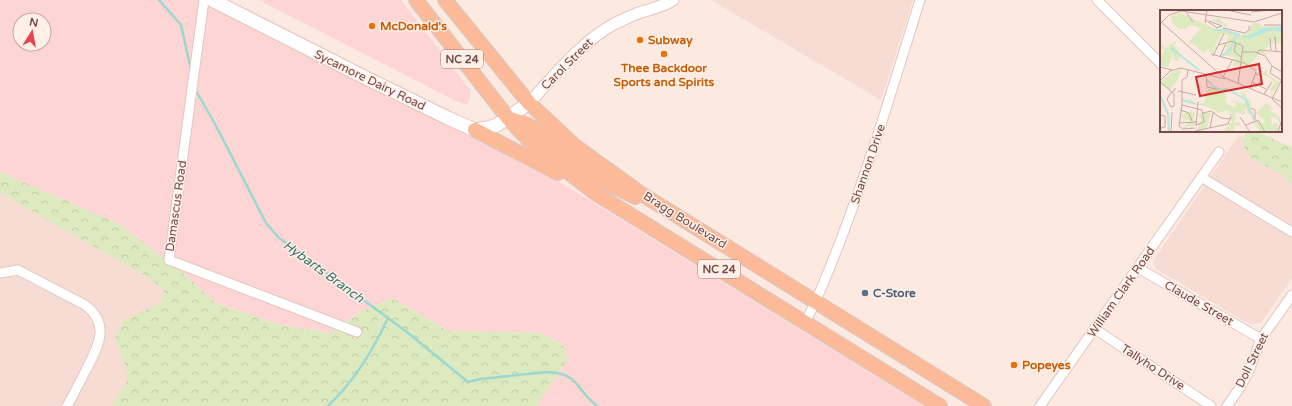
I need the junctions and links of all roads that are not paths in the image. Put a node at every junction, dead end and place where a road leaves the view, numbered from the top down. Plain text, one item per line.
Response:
1 (204, 0) edge
2 (212, 0) edge
3 (416, 0) edge
4 (445, 0) edge
5 (673, 0) edge
6 (920, 0) edge
7 (1097, 0) edge
8 (1160, 63) edge
9 (529, 103) junction
10 (508, 118) junction
11 (475, 130) junction
12 (1219, 152) dead end
13 (1201, 177) junction
14 (596, 193) junction
15 (685, 221) junction
16 (1292, 232) edge
17 (1138, 268) junction
18 (0, 273) edge
19 (1292, 295) edge
20 (816, 301) junction
21 (805, 323) junction
22 (1095, 329) junction
23 (357, 332) dead end
24 (1261, 339) junction
25 (67, 406) edge
26 (940, 406) edge
27 (984, 406) edge
28 (1040, 406) edge
29 (1211, 406) edge
30 (1227, 406) edge

1 - 23 street, Damascus Road
2 - 11 main road, Sycamore Dairy Road
3 - 10 main road, Bragg Boulevard / NC 24
4 - 9 main road, Bragg Boulevard / NC 24
5 - 9 street, Carol Street
6 - 20 street, Shannon Drive
7 - 8 street
9 - 10 main road
9 - 15 main road, Bragg Boulevard / NC 24
10 - 11 main road
10 - 14 main road, Bragg Boulevard / NC 24
10 - 15 main road
11 - 14 main road
12 - 13 street, William Clark Road
13 - 16 street
13 - 17 street, William Clark Road
14 - 21 main road, Bragg Boulevard / NC 24
15 - 20 main road, Bragg Boulevard / NC 24
17 - 22 street, William Clark Road
17 - 24 street, Claude Street
18 - 25 street
19 - 24 street, Doll Street
20 - 21 street, Shannon Drive
20 - 27 main road, Bragg Boulevard / NC 24
21 - 26 main road, Bragg Boulevard / NC 24
22 - 28 street, William Clark Road
22 - 29 street, Tallyho Drive
24 - 30 street, Doll Street

